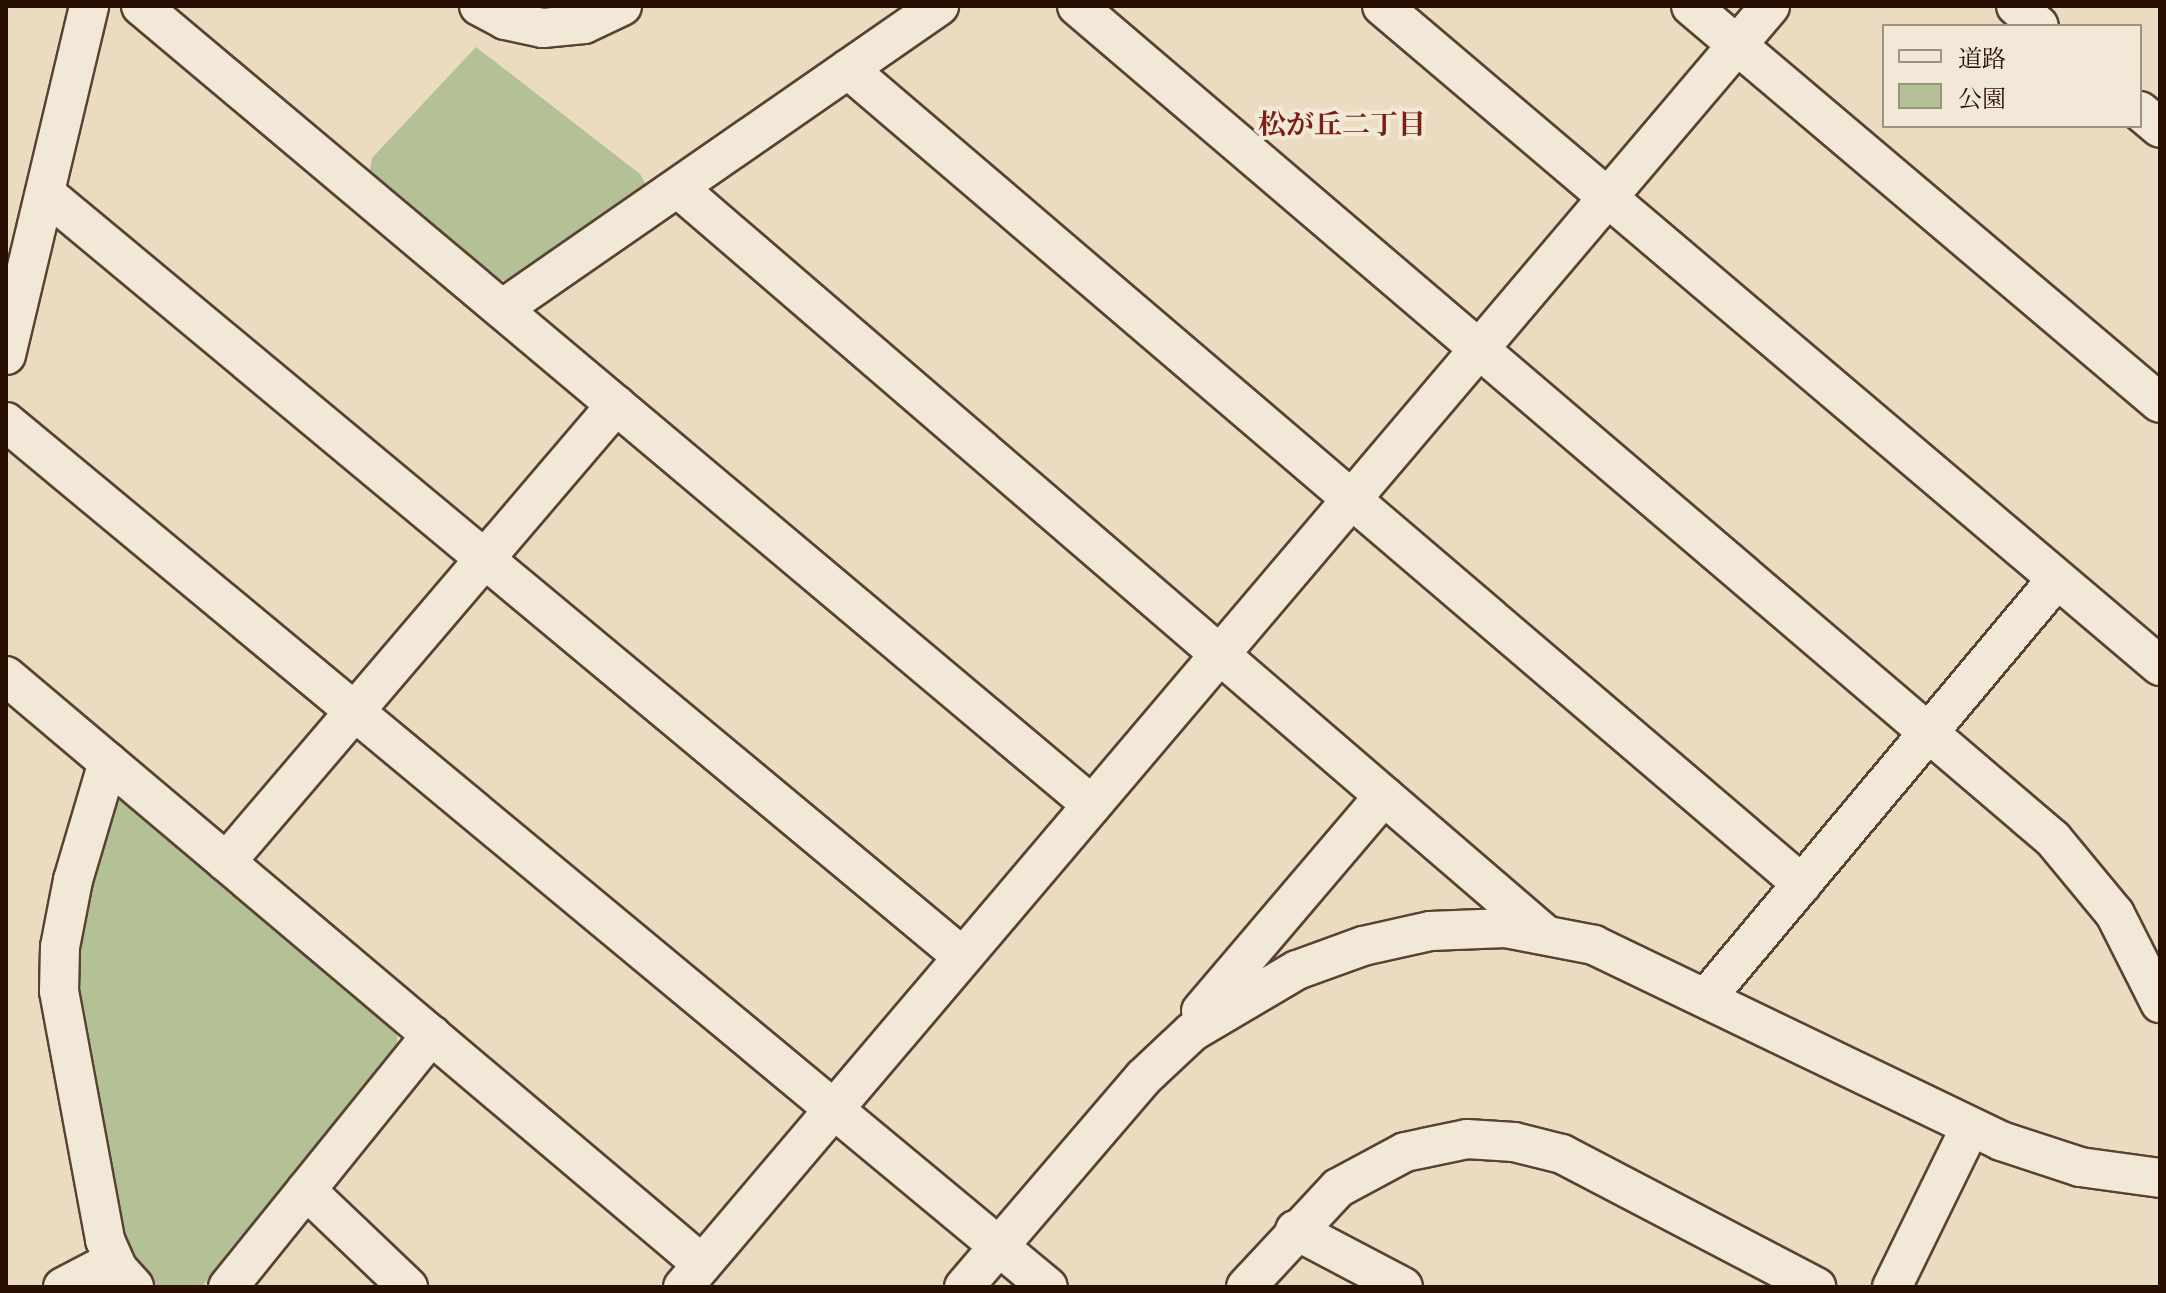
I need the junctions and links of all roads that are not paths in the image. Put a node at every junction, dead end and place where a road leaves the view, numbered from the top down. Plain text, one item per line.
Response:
1 (89, 6) edge
2 (141, 6) edge
3 (479, 6) edge
4 (622, 6) edge
5 (939, 6) edge
6 (1077, 6) edge
7 (1382, 6) edge
8 (1691, 6) edge
9 (1770, 6) edge
10 (2016, 6) edge
11 (2037, 24) edge
12 (1737, 44) junction
13 (848, 69) junction
14 (2142, 113) edge
15 (2160, 128) edge
16 (678, 188) junction
17 (45, 193) junction
18 (1607, 197) junction
19 (502, 309) junction
20 (1479, 349) junction
21 (6, 355) edge
22 (2160, 403) edge
23 (616, 405) junction
24 (6, 422) edge
25 (1351, 499) junction
26 (485, 559) junction
27 (2057, 579) junction
28 (1219, 654) junction
29 (2160, 666) edge
30 (6, 676) edge
31 (354, 711) junction
32 (1928, 733) junction
33 (108, 762) junction
34 (1384, 796) junction
35 (1092, 805) junction
36 (226, 862) junction
37 (1802, 884) junction
38 (1543, 933) junction
39 (963, 957) junction
40 (1707, 997) junction
41 (2160, 1003) edge
42 (431, 1035) junction
43 (1144, 1077) junction
44 (834, 1109) junction
45 (1970, 1128) junction
46 (2160, 1178) edge
47 (306, 1190) junction
48 (1295, 1230) junction
49 (999, 1246) junction
50 (123, 1274) edge
51 (693, 1276) edge
52 (63, 1287) edge
53 (228, 1287) edge
54 (408, 1287) edge
55 (964, 1287) edge
56 (1048, 1287) edge
57 (1246, 1287) edge
58 (1403, 1287) edge
59 (1816, 1287) edge
60 (1892, 1287) edge

1 - 17 street
2 - 19 street
3 - 4 street
5 - 13 street
6 - 20 street
7 - 18 street
8 - 12 street
9 - 12 street
10 - 11 street
12 - 18 street
12 - 22 street
13 - 16 street
13 - 25 street
14 - 15 street
16 - 19 street
16 - 28 street
17 - 21 street
17 - 26 street
18 - 20 street
18 - 27 street
19 - 23 street
20 - 25 street
20 - 32 street
23 - 26 street
23 - 35 street
24 - 31 street
25 - 28 street
25 - 37 street
26 - 31 street
26 - 39 street
27 - 29 street
27 - 32 street
28 - 34 street
28 - 35 street
30 - 33 street
31 - 36 street
31 - 44 street
32 - 37 street
32 - 41 street
33 - 36 street
33 - 50 street
34 - 38 street
34 - 43 street
35 - 39 street
36 - 42 street
37 - 40 street
38 - 40 street
38 - 43 street
39 - 44 street
40 - 45 street
42 - 47 street
42 - 51 street
43 - 49 street
44 - 49 street
44 - 51 street
45 - 46 street
45 - 60 street
47 - 53 street
47 - 54 street
48 - 57 street
48 - 58 street
48 - 59 street
49 - 55 street
49 - 56 street
50 - 52 street

